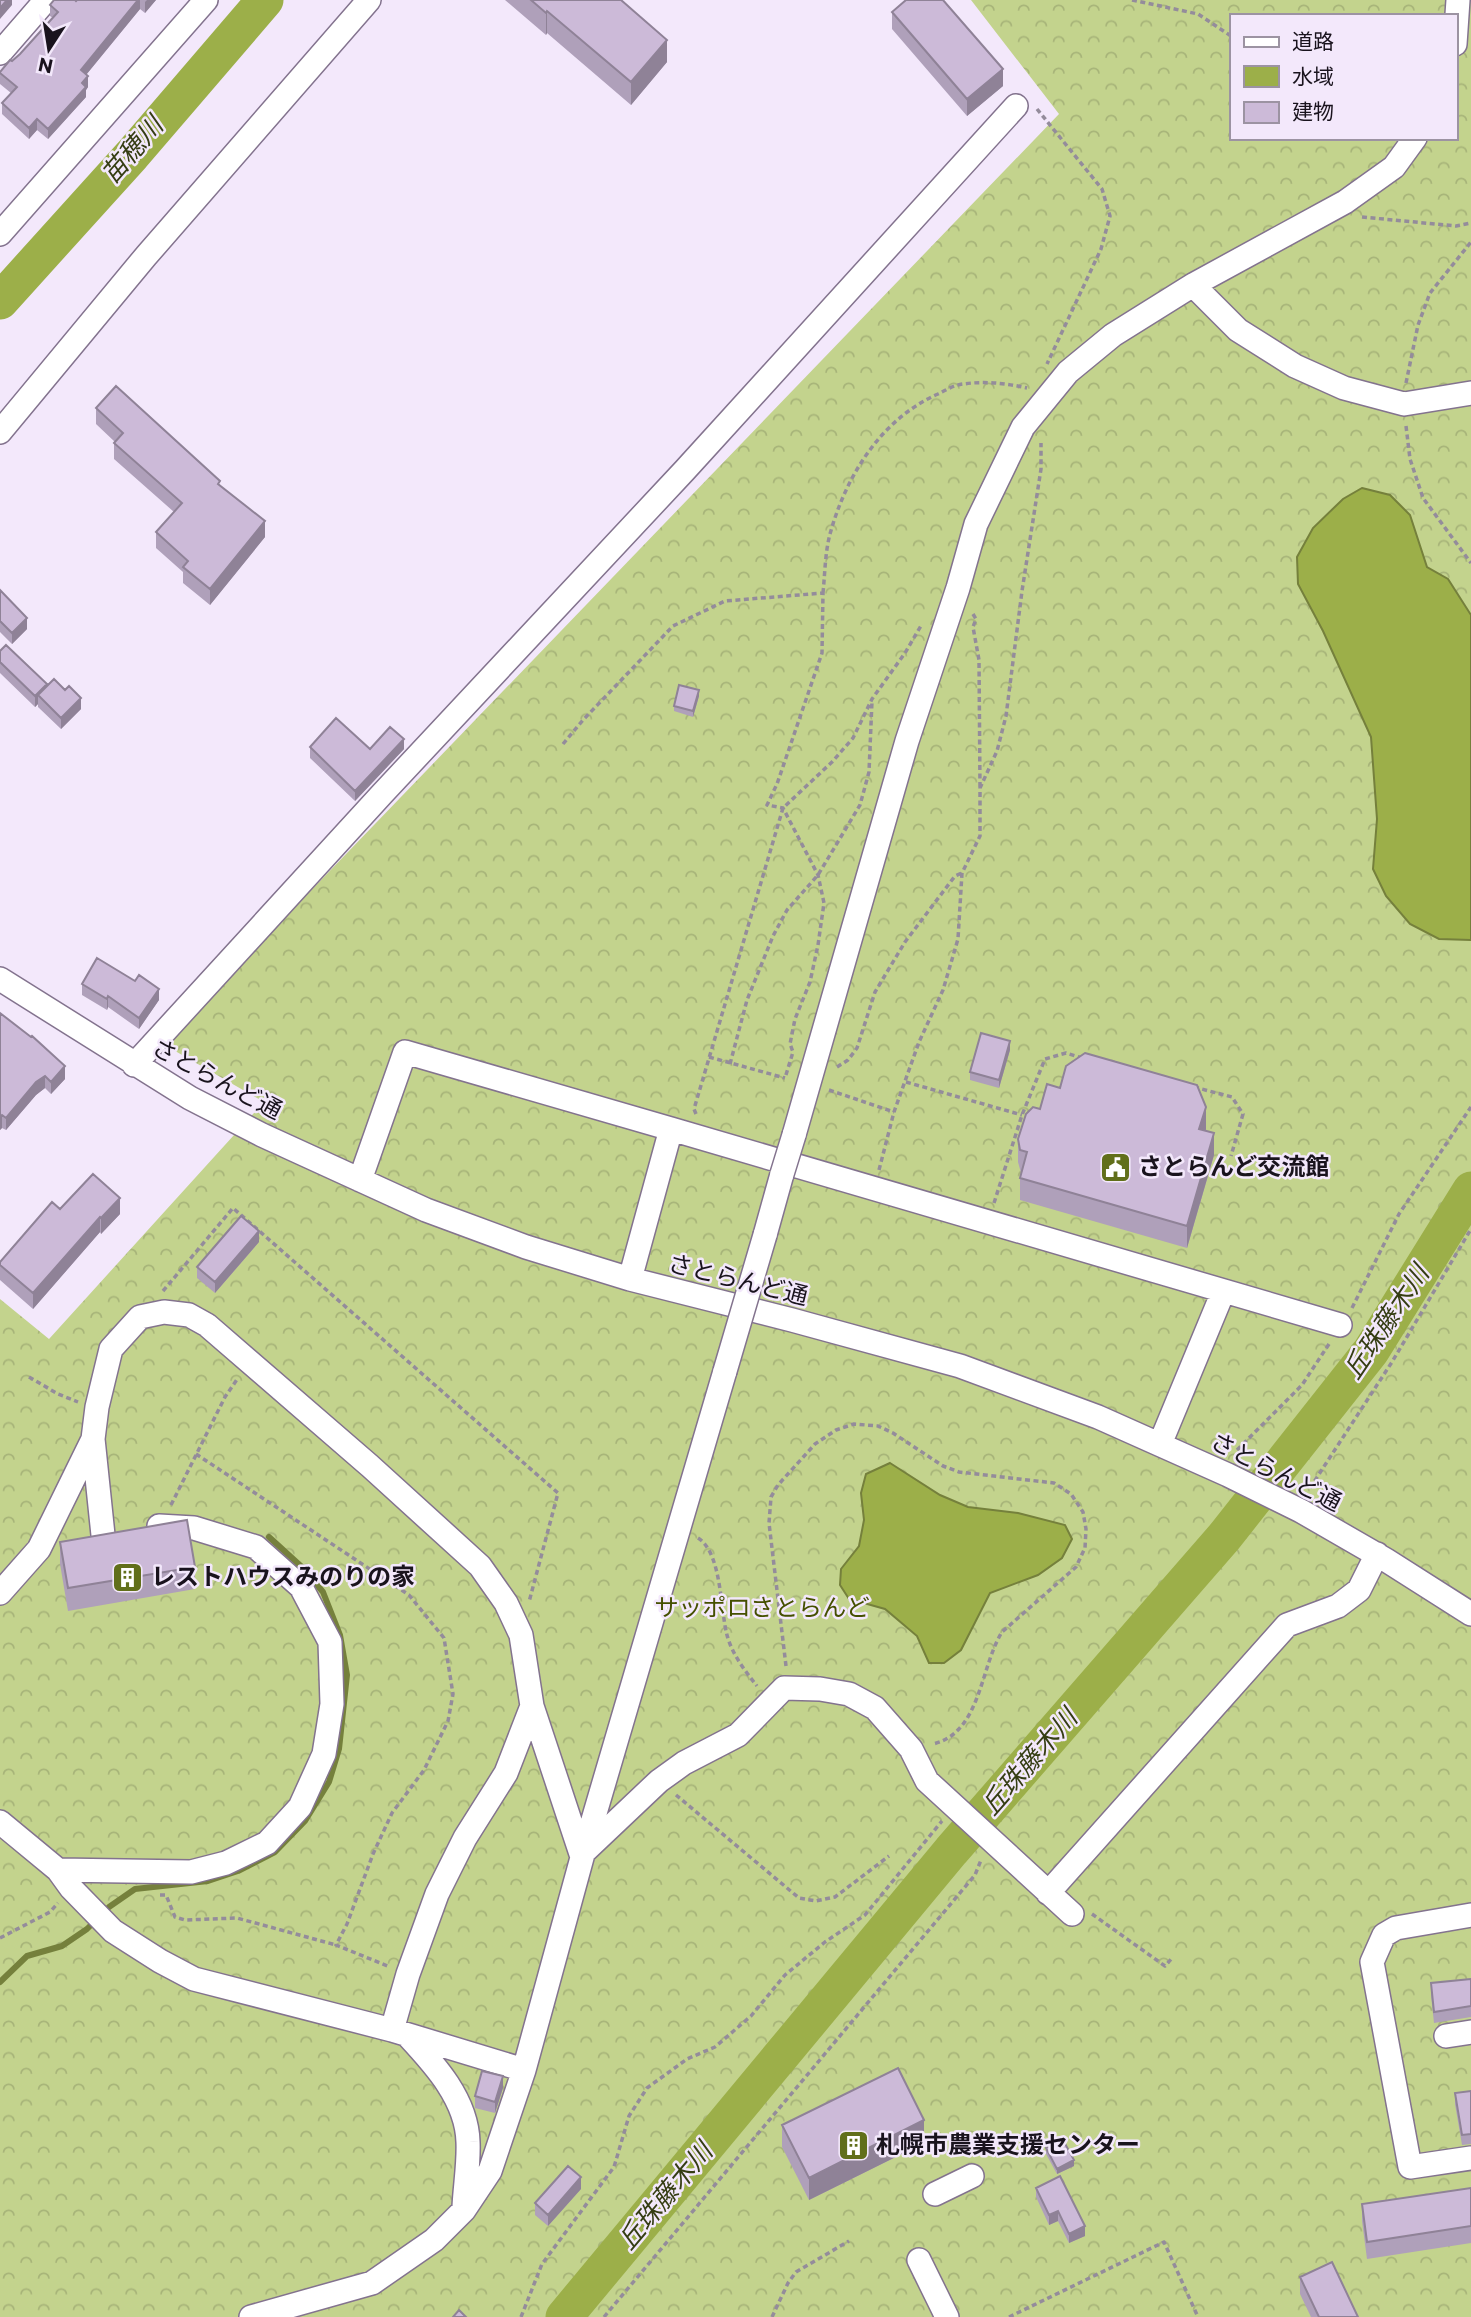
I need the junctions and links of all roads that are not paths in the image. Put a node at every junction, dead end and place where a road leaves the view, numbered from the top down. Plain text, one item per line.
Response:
1 (46, 0) edge
2 (206, 0) edge
3 (369, 0) edge
4 (0, 53) edge
5 (1026, 108) road end
6 (1414, 140) edge
7 (1, 231) edge
8 (1193, 285) junction
9 (1471, 393) edge
10 (0, 432) edge
11 (0, 979) edge
12 (134, 1065) junction
13 (671, 1129) junction
14 (360, 1180) junction
15 (630, 1279) junction
16 (1223, 1292) junction
17 (1340, 1325) road end
18 (93, 1439) junction
19 (1160, 1444) junction
20 (103, 1535) junction
21 (39, 1549) junction
22 (1377, 1554) junction
23 (0, 1593) edge
24 (1471, 1614) edge
25 (532, 1706) junction
26 (0, 1822) edge
27 (583, 1855) junction
28 (64, 1879) junction
29 (1048, 1894) junction
30 (1072, 1914) road end
31 (1471, 1915) edge
32 (1471, 2032) edge
33 (400, 2033) junction
34 (1446, 2036) dead end
35 (524, 2070) junction
36 (1471, 2158) edge
37 (972, 2176) dead end
38 (935, 2194) dead end
39 (464, 2210) junction
40 (919, 2260) dead end
41 (297, 2311) edge
42 (251, 2317) edge
43 (947, 2317) edge

1 - 4 street
2 - 7 street
3 - 10 street
5 - 12 street
6 - 8 street
8 - 9 street
8 - 27 street, bridge
11 - 12 street, さとらんど通
12 - 14 street, さとらんど通
13 - 14 street
13 - 15 street
13 - 16 street
14 - 15 street, さとらんど通
15 - 19 street, さとらんど通
16 - 17 street
16 - 19 street
18 - 20 street
18 - 21 street
18 - 25 street
19 - 22 street, さとらんど通
20 - 21 street
20 - 28 street
21 - 23 street
22 - 24 street, さとらんど通
22 - 29 street
25 - 27 street
25 - 33 street
26 - 28 street
27 - 29 street
27 - 35 street
28 - 33 street
29 - 30 street
31 - 36 street
32 - 34 street
33 - 35 street
33 - 39 street
35 - 39 street
37 - 38 street
39 - 41 street
40 - 43 street
41 - 42 street

